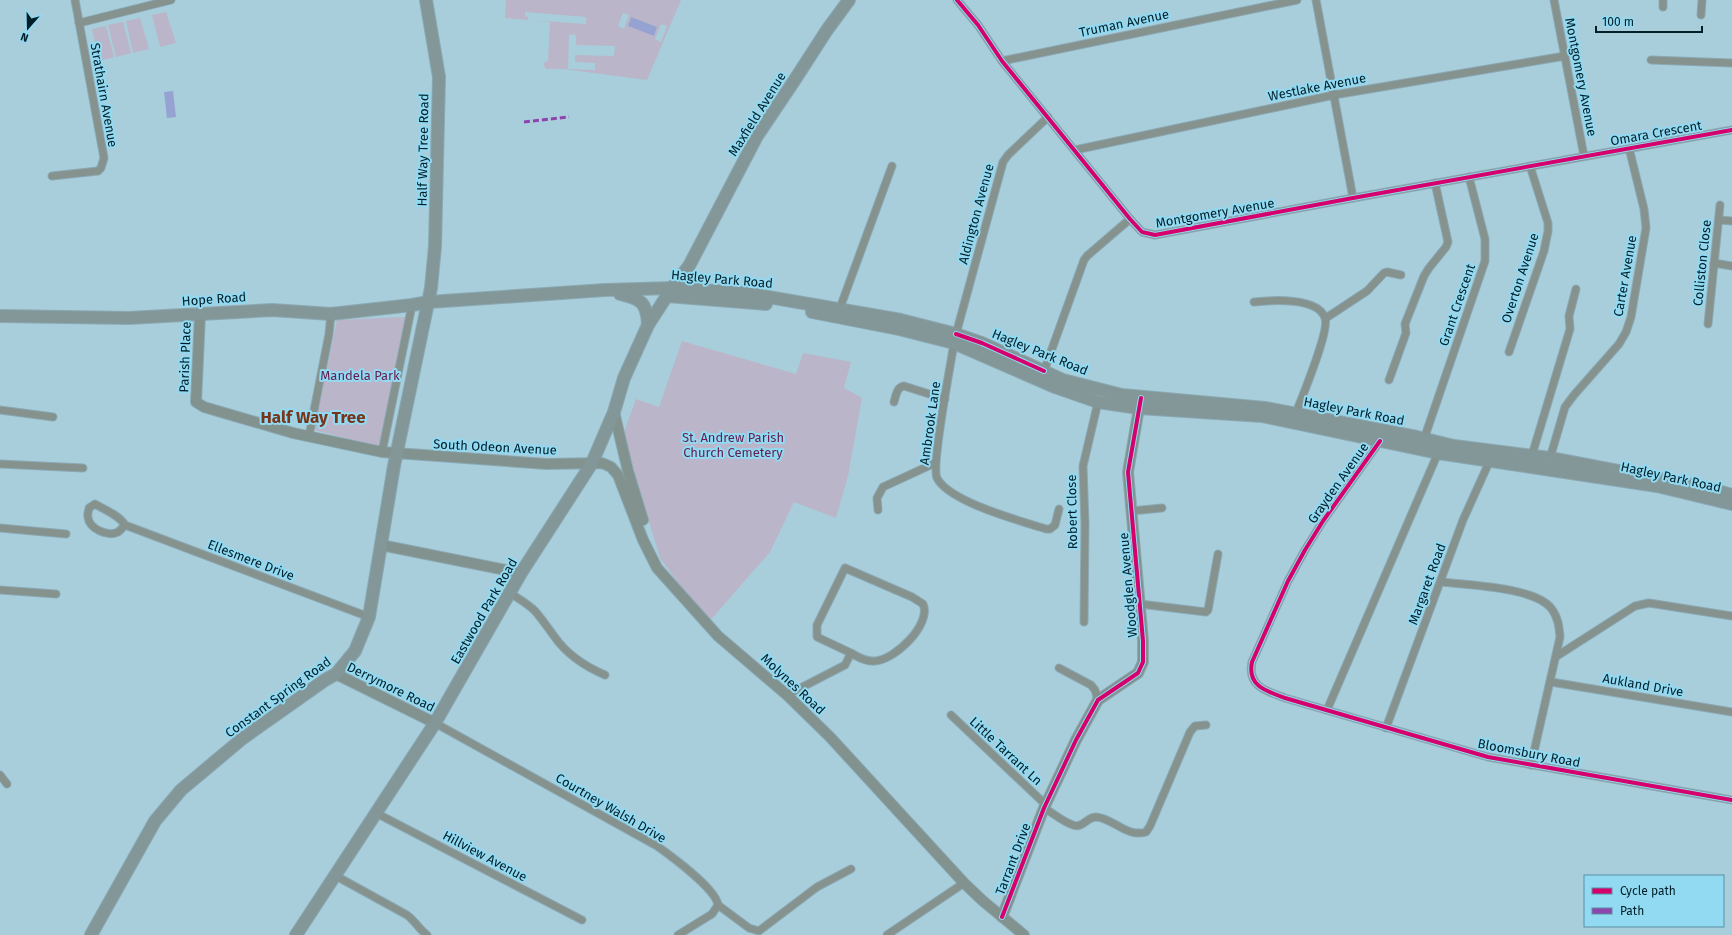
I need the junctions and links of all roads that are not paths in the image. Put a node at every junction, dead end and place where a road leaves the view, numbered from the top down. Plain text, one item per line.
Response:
1 (75, 0) edge
2 (171, 0) edge
3 (426, 0) edge
4 (849, 0) edge
5 (957, 0) edge
6 (1297, 0) edge
7 (1316, 0) edge
8 (1554, 0) edge
9 (1702, 0) edge
10 (1701, 15) dead end
11 (79, 24) junction
12 (1565, 56) junction
13 (1651, 60) dead end
14 (1002, 61) junction
15 (1732, 63) edge
16 (1334, 95) junction
17 (1048, 117) junction
18 (1732, 130) edge
19 (1629, 148) junction
20 (1075, 150) junction
21 (1584, 156) junction
22 (892, 166) dead end
23 (1530, 166) junction
24 (52, 176) dead end
25 (1469, 177) junction
26 (1436, 183) junction
27 (1353, 198) junction
28 (1720, 205) dead end
29 (1130, 219) junction
30 (1719, 220) junction
31 (1732, 221) edge
32 (1714, 263) junction
33 (1732, 266) edge
34 (1401, 275) dead end
35 (1576, 289) dead end
36 (605, 290) junction
37 (669, 292) junction
38 (429, 302) junction
39 (1254, 302) dead end
40 (412, 306) junction
41 (840, 308) junction
42 (200, 314) junction
43 (331, 314) junction
44 (0, 316) edge
45 (1326, 318) junction
46 (1708, 324) dead end
47 (648, 325) junction
48 (955, 338) junction
49 (1509, 352) dead end
50 (1044, 371) junction
51 (1389, 380) dead end
52 (945, 399) junction
53 (196, 402) joint
54 (894, 402) dead end
55 (1098, 402) junction
56 (1140, 403) junction
57 (0, 410) edge
58 (614, 412) junction
59 (1296, 413) junction
60 (53, 417) dead end
61 (309, 436) junction
62 (1424, 439) junction
63 (1380, 442) junction
64 (1494, 450) junction
65 (382, 452) junction
66 (1438, 453) junction
67 (396, 454) junction
68 (1532, 455) junction
69 (1550, 458) junction
70 (1489, 461) junction
71 (935, 463) junction
72 (0, 464) edge
73 (592, 464) junction
74 (83, 468) dead end
75 (1732, 494) edge
76 (1732, 504) edge
77 (1162, 508) dead end
78 (1058, 509) dead end
79 (878, 510) dead end
80 (1131, 511) junction
81 (125, 526) junction
82 (0, 528) edge
83 (66, 534) dead end
84 (381, 545) junction
85 (1218, 554) dead end
86 (522, 573) junction
87 (664, 576) junction
88 (1441, 582) junction
89 (0, 590) edge
90 (510, 593) junction
91 (56, 594) dead end
92 (1140, 604) junction
93 (1732, 616) edge
94 (369, 617) junction
95 (1084, 622) dead end
96 (851, 653) junction
97 (1557, 656) junction
98 (1059, 668) dead end
99 (336, 674) junction
100 (605, 675) dead end
101 (1551, 682) junction
102 (787, 695) junction
103 (1098, 700) junction
104 (1326, 710) junction
105 (1732, 712) edge
106 (951, 716) dead end
107 (435, 723) junction
108 (1206, 725) dead end
109 (1386, 728) junction
110 (1531, 765) junction
111 (0, 775) edge
112 (7, 784) dead end
113 (1732, 800) edge
114 (1045, 806) junction
115 (376, 813) junction
116 (851, 869) dead end
117 (336, 876) junction
118 (964, 883) junction
119 (718, 905) junction
120 (1002, 917) junction
121 (582, 920) dead end
122 (91, 935) edge
123 (296, 935) edge
124 (427, 935) edge
125 (678, 935) edge
126 (887, 935) edge
127 (1024, 935) edge

1 - 11 street, Strathairn Avenue
2 - 11 street
3 - 38 main road, Half Way Tree Road
4 - 37 main road, Maxfield Avenue
5 - 14 street, Montgomery Avenue
6 - 14 street, Truman Avenue
7 - 16 street
8 - 12 street, Montgomery Avenue
9 - 10 street
11 - 24 street, Strathairn Avenue
12 - 16 street, Westlake Avenue
12 - 21 street, Montgomery Avenue
13 - 15 street
14 - 17 street, Montgomery Avenue
16 - 20 street, Westlake Avenue
16 - 27 street
17 - 20 street, Montgomery Avenue
17 - 48 street, Aldington Avenue
18 - 19 street, Omara Crescent
19 - 21 street, Omara Crescent
19 - 69 street, Carter Avenue
20 - 29 street, Montgomery Avenue
21 - 23 street, Montgomery Avenue
22 - 41 street
23 - 25 street, Montgomery Avenue
23 - 49 street, Overton Avenue
25 - 26 street, Montgomery Avenue
25 - 62 street, Grant Crescent
26 - 27 street, Montgomery Avenue
26 - 51 street
27 - 29 street, Montgomery Avenue
28 - 30 street, Colliston Close
29 - 50 street
30 - 31 street
30 - 32 street, Colliston Close
32 - 33 street
32 - 46 street, Colliston Close
34 - 45 street
35 - 68 street
36 - 37 main road, Hagley Park Road
36 - 38 main road, Hagley Park Road
36 - 47 main road
37 - 41 main road, Hagley Park Road
37 - 47 main road, Eastwood Park Road
37 - 48 main road, Hagley Park Road
38 - 40 main road, Hope Road
38 - 67 main road, Constant Spring Road
39 - 45 street
40 - 43 main road, Hope Road
40 - 65 street
41 - 48 main road, Hagley Park Road
42 - 43 main road, Hope Road
42 - 44 main road, Hope Road
42 - 53 main road, Parish Place
43 - 61 street
45 - 59 street
47 - 58 main road, Eastwood Park Road
48 - 50 main road, Hagley Park Road
48 - 52 street, Ambrook Lane
48 - 55 main road, Hagley Park Road
50 - 56 main road, Hagley Park Road
52 - 54 street
52 - 71 street, Ambrook Lane
53 - 61 main road, South Odeon Avenue
55 - 56 main road, Hagley Park Road
55 - 95 street, Robert Close
56 - 59 main road, Hagley Park Road
56 - 63 main road, Hagley Park Road
56 - 80 main road, Woodglen Avenue
57 - 60 street
58 - 73 main road, Eastwood Park Road
58 - 87 main road, Molynes Road
59 - 62 main road, Hagley Park Road
61 - 65 main road, South Odeon Avenue
62 - 64 main road, Hagley Park Road
63 - 66 main road, Hagley Park Road
63 - 104 street, Grayden Avenue
64 - 68 main road, Hagley Park Road
64 - 70 street, Margaret Road
65 - 67 main road, South Odeon Avenue
66 - 70 main road, Hagley Park Road
66 - 104 street
67 - 73 main road, South Odeon Avenue
67 - 84 main road, Constant Spring Road
68 - 69 main road, Hagley Park Road
69 - 75 main road, Hagley Park Road
70 - 76 main road, Hagley Park Road
70 - 88 street, Margaret Road
71 - 78 street, Ambrook Lane
71 - 79 street
72 - 74 street
73 - 86 main road, Eastwood Park Road
73 - 87 main road, South Odeon Avenue
77 - 80 street
80 - 92 main road, Woodglen Avenue
81 - 81 street, Ellesmere Drive
81 - 94 street, Ellesmere Drive
82 - 83 street
84 - 86 main road
84 - 94 main road, Constant Spring Road
85 - 92 street
86 - 90 main road, Eastwood Park Road
87 - 102 main road, Molynes Road
88 - 97 street
88 - 109 street, Margaret Road
89 - 91 street
90 - 100 street
90 - 107 main road, Eastwood Park Road
92 - 103 main road, Woodglen Avenue
93 - 97 street
94 - 99 main road, Constant Spring Road
96 - 96 street
96 - 102 street
97 - 101 street
98 - 103 street
99 - 107 main road, Derrymore Road
99 - 122 main road, Constant Spring Road
101 - 105 street, Aukland Drive
101 - 110 street
102 - 118 main road, Molynes Road
103 - 114 main road, Woodglen Avenue
104 - 109 street, Bloomsbury Road
106 - 114 street, Little Tarrant Ln
107 - 115 main road, Eastwood Park Road
107 - 119 street, Courtney Walsh Drive
108 - 114 street, Little Tarrant Ln
109 - 110 street, Bloomsbury Road
110 - 113 street, Bloomsbury Road
111 - 112 street
114 - 120 main road, Tarrant Drive
115 - 117 main road, Eastwood Park Road
115 - 121 street, Hillview Avenue
116 - 119 street, Courtney Walsh Drive
117 - 123 main road, Eastwood Park Road
117 - 124 street
118 - 120 main road, Molynes Road
118 - 126 street
119 - 125 street
120 - 127 main road, Molynes Road

